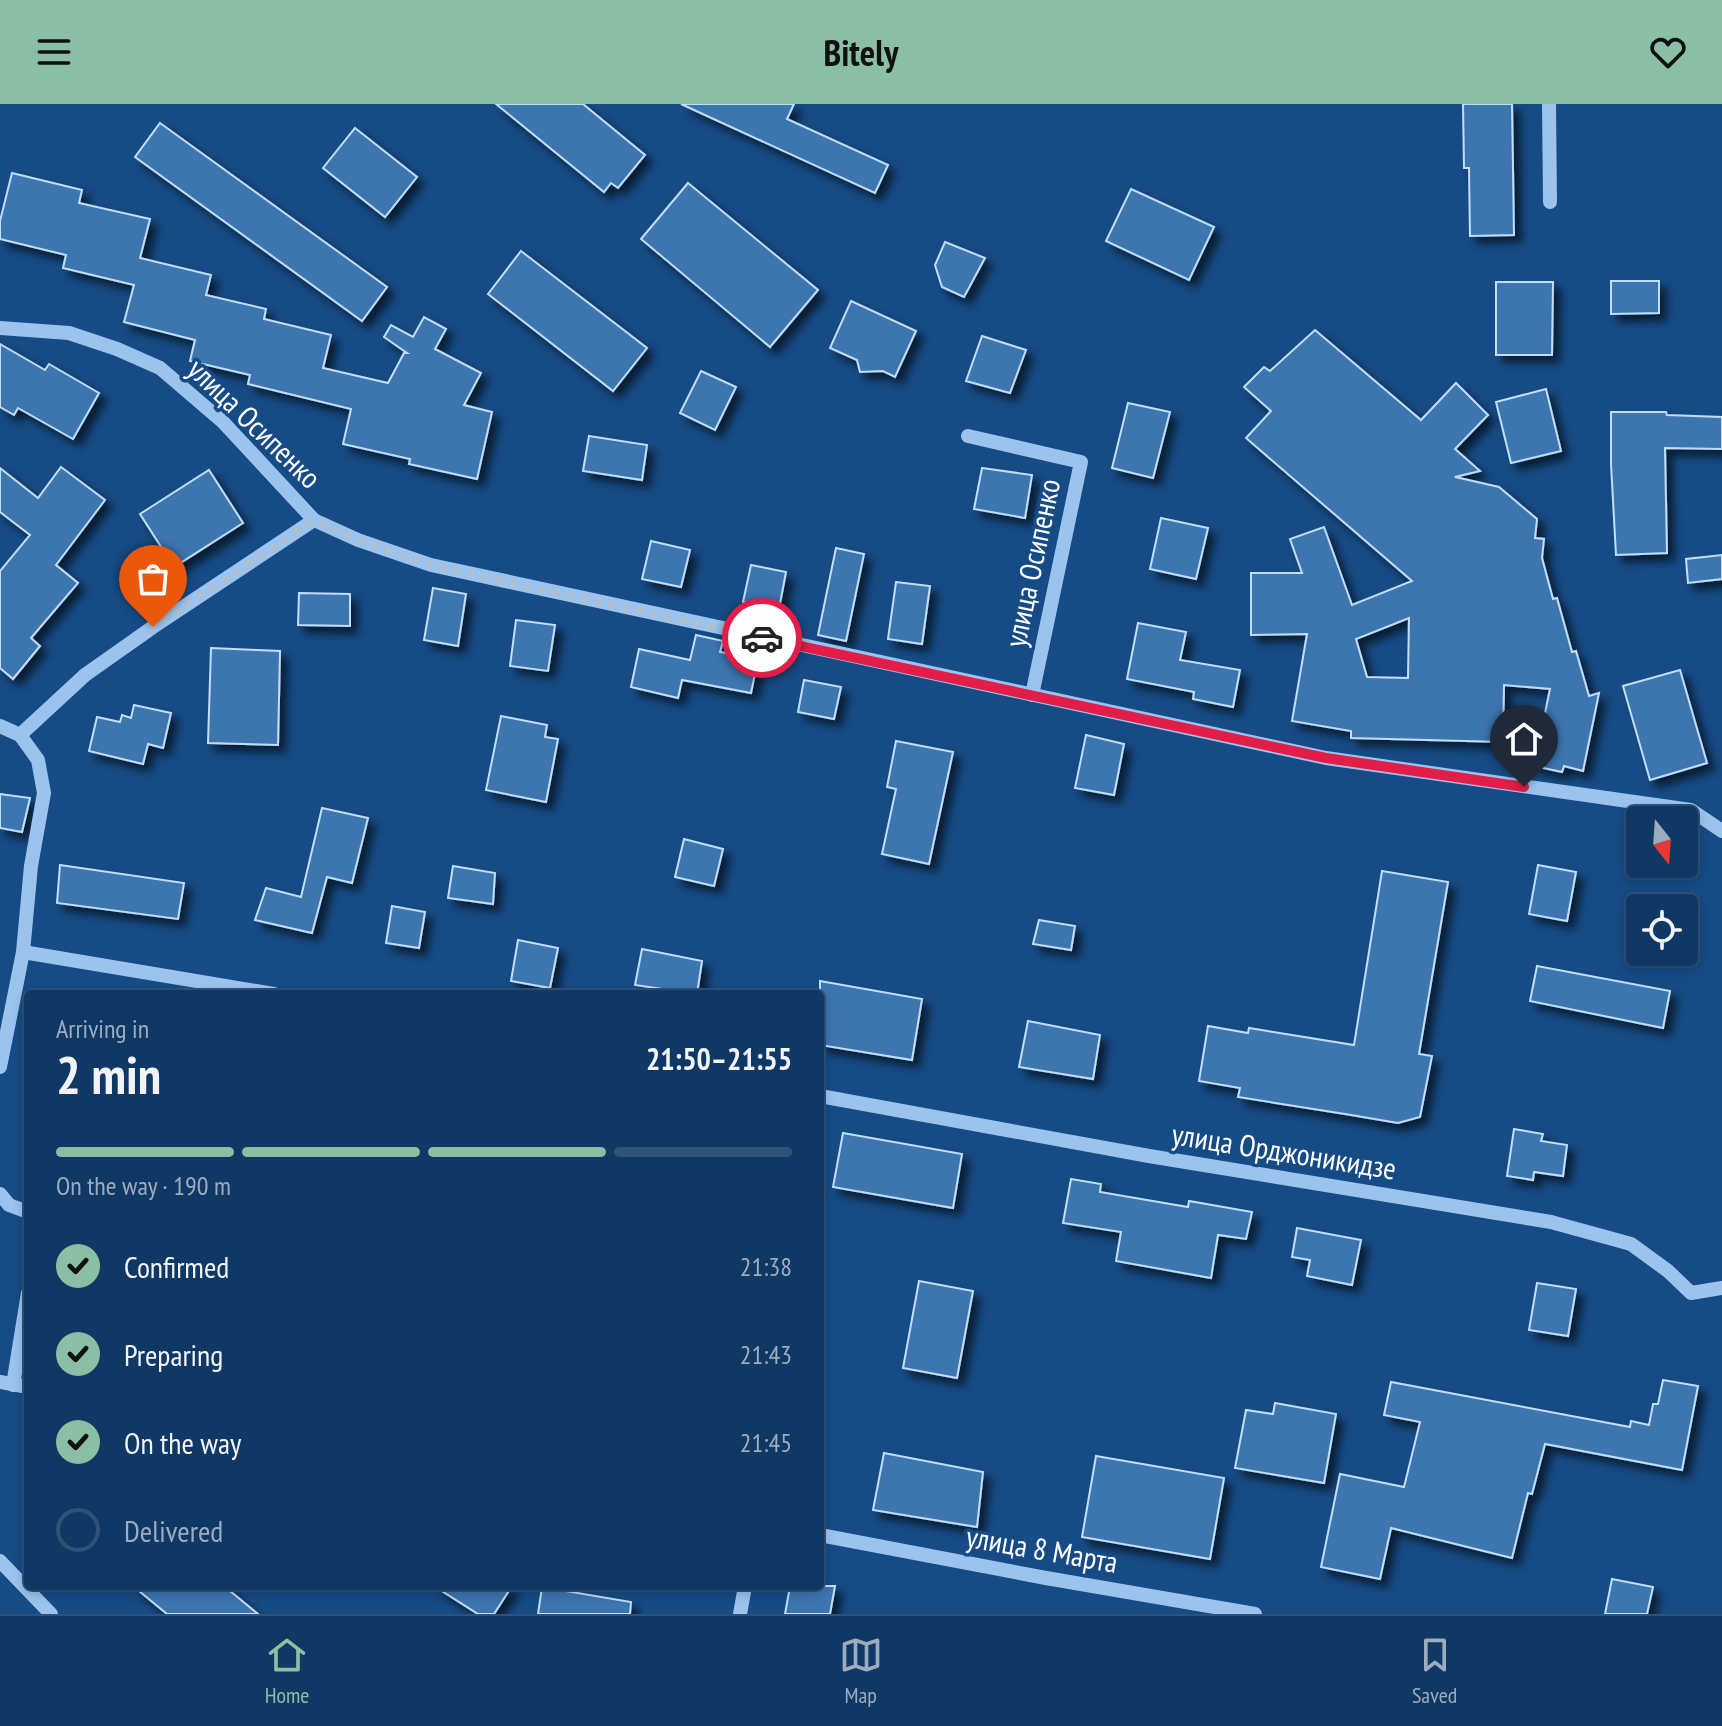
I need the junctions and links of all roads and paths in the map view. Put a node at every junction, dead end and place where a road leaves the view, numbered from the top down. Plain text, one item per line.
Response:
1 (1549, 104) edge
2 (1550, 202) dead end
3 (0, 328) edge
4 (968, 436) dead end
5 (314, 520) junction
6 (1032, 695) junction
7 (0, 726) edge
8 (20, 735) junction
9 (1722, 831) edge
10 (23, 952) junction
11 (250, 990) edge
12 (0, 1067) edge
13 (824, 1097) edge
14 (0, 1194) edge
15 (24, 1211) edge
16 (1722, 1288) edge
17 (24, 1319) edge
18 (14, 1385) edge
19 (824, 1536) edge
20 (0, 1561) edge
21 (24, 1586) edge
22 (28, 1590) edge
23 (744, 1590) edge
24 (51, 1614) edge
25 (740, 1614) edge
26 (1255, 1614) edge

1 - 2 street
3 - 5 street, улица Осипенко
4 - 6 street, улица Осипенко
5 - 6 street, улица Осипенко
5 - 8 street
6 - 9 street, улица Осипенко
7 - 8 street
8 - 10 street
10 - 11 street
10 - 12 street
13 - 16 street, улица Орджоникидзе
14 - 15 street
17 - 18 street
19 - 26 street, улица 8 Марта
20 - 21 street
22 - 24 street
23 - 25 street

